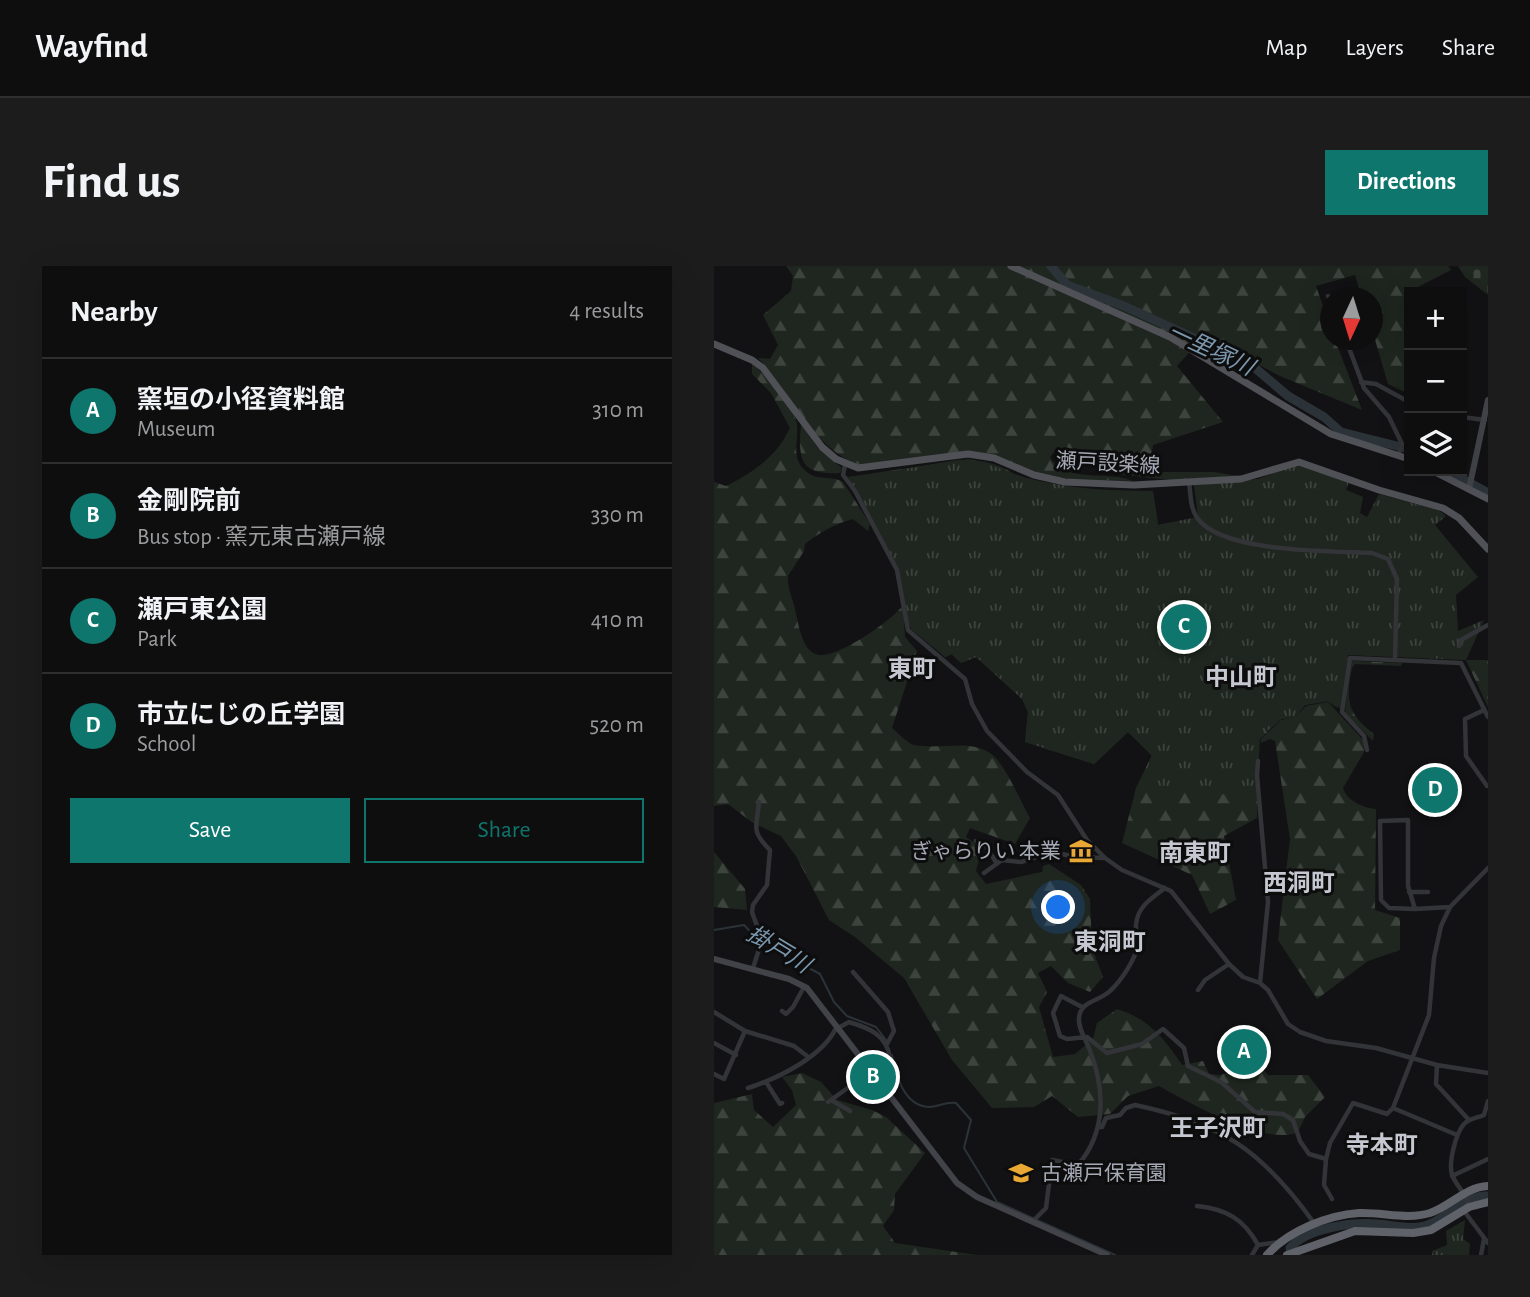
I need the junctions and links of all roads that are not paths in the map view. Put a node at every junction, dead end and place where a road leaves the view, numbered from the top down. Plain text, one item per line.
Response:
1 (1011, 266) edge
2 (714, 344) edge
3 (1350, 350) edge
4 (1361, 382) junction
5 (1404, 399) edge
6 (1488, 400) edge
7 (1467, 418) edge
8 (1486, 420) junction
9 (1399, 452) junction
10 (1404, 455) edge
11 (845, 465) junction
12 (1443, 476) edge
13 (1189, 483) junction
14 (1469, 489) junction
15 (1488, 499) edge
16 (1488, 549) edge
17 (1488, 625) edge
18 (1459, 646) dead end
19 (1395, 660) junction
20 (1482, 711) junction
21 (1488, 717) edge
22 (1367, 750) dead end
23 (1258, 761) dead end
24 (1487, 786) edge
25 (759, 802) dead end
26 (976, 841) dead end
27 (1105, 858) junction
28 (996, 862) junction
29 (1488, 868) edge
30 (984, 873) dead end
31 (1165, 888) junction
32 (1409, 892) junction
33 (1428, 892) dead end
34 (1450, 907) junction
35 (1415, 909) junction
36 (714, 959) edge
37 (1229, 964) junction
38 (753, 968) junction
39 (853, 972) dead end
40 (1260, 983) junction
41 (804, 987) junction
42 (1198, 990) dead end
43 (1082, 1007) junction
44 (782, 1011) dead end
45 (714, 1012) edge
46 (839, 1026) junction
47 (746, 1031) junction
48 (1083, 1037) junction
49 (888, 1043) junction
50 (714, 1044) edge
51 (736, 1055) junction
52 (807, 1056) junction
53 (1414, 1059) junction
54 (1437, 1065) junction
55 (872, 1072) junction
56 (1488, 1073) edge
57 (714, 1074) edge
58 (766, 1082) junction
59 (748, 1088) dead end
60 (1488, 1101) edge
61 (782, 1102) dead end
62 (1393, 1108) junction
63 (850, 1111) dead end
64 (1469, 1120) junction
65 (1099, 1127) junction
66 (1457, 1135) junction
67 (1326, 1158) junction
68 (1488, 1159) edge
69 (1452, 1176) junction
70 (1488, 1186) edge
71 (1466, 1194) junction
72 (1332, 1199) dead end
73 (1488, 1202) edge
74 (1197, 1206) dead end
75 (1467, 1208) junction
76 (1032, 1222) junction
77 (1315, 1224) junction
78 (1486, 1241) edge
79 (1281, 1242) junction
80 (1258, 1245) junction
81 (1107, 1255) edge
82 (1252, 1255) edge
83 (1267, 1255) edge
84 (1287, 1255) edge
85 (1481, 1255) edge

1 - 9 main road
2 - 11 main road
3 - 4 street
4 - 5 street
4 - 9 street
6 - 8 main road
7 - 8 street
8 - 14 main road
9 - 10 main road
11 - 13 main road, 瀬戸設楽線
11 - 27 street
12 - 14 main road
13 - 16 main road, 瀬戸設楽線
13 - 19 street
14 - 15 main road
17 - 18 street
19 - 20 street
19 - 22 street
20 - 21 street
20 - 24 street
23 - 40 street
25 - 38 street
26 - 28 street
27 - 28 street
27 - 31 street
28 - 30 street
29 - 34 street
31 - 37 street
31 - 43 street
32 - 33 street
32 - 35 street
32 - 35 street
34 - 35 street
34 - 53 street
36 - 38 main road
37 - 40 street
37 - 42 street
38 - 41 main road
39 - 49 street
40 - 53 street
41 - 44 street
41 - 46 main road
43 - 48 street
43 - 48 street
45 - 47 street
46 - 49 street
46 - 52 street
46 - 55 main road
47 - 51 street
47 - 52 street
48 - 65 street
48 - 67 street
49 - 55 street
50 - 51 street
51 - 57 street
52 - 58 street
53 - 54 street
53 - 62 street
54 - 56 street
54 - 64 street
55 - 63 street
55 - 76 main road
58 - 59 street
58 - 61 street
60 - 64 street
62 - 66 street
62 - 67 street
64 - 66 street
65 - 76 street
65 - 77 street
66 - 69 street
67 - 72 street
68 - 69 street
69 - 71 street
70 - 71 highway
71 - 75 street
71 - 77 highway
73 - 75 highway
74 - 80 street
75 - 78 street
75 - 84 highway
76 - 81 main road
77 - 79 highway
78 - 85 street
79 - 80 street
79 - 83 highway
80 - 82 street

